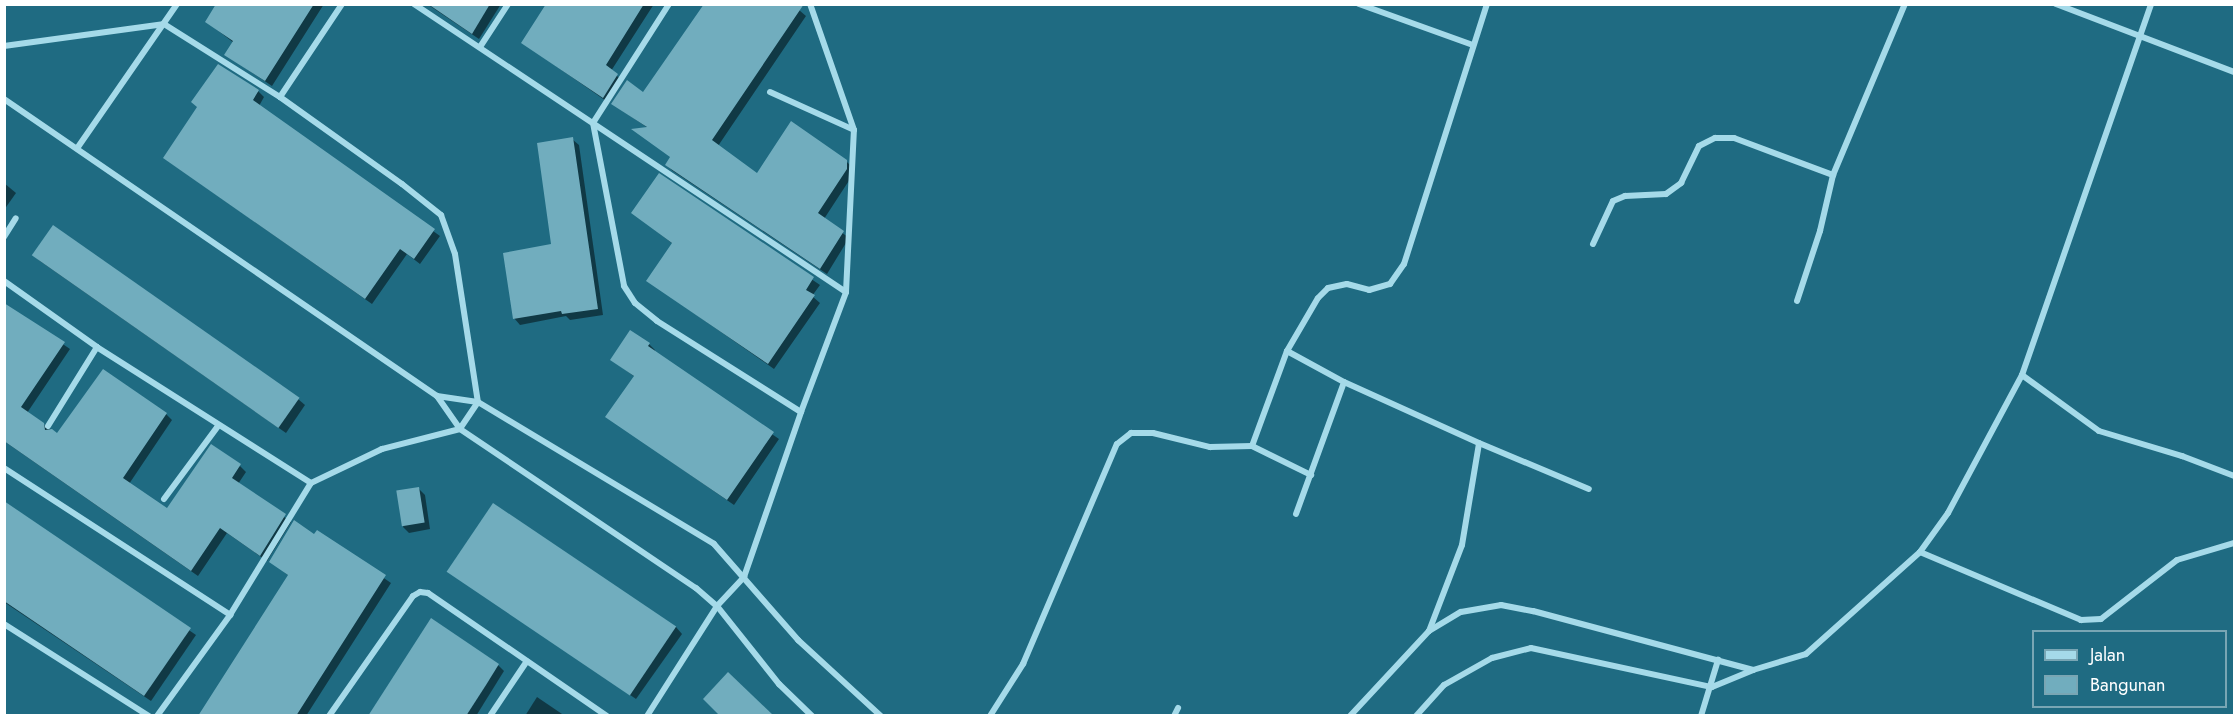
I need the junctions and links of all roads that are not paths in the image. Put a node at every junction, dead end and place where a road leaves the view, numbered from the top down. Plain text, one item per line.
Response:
1 (177, 4) edge
2 (342, 4) edge
3 (414, 4) edge
4 (508, 4) edge
5 (669, 4) edge
6 (810, 4) edge
7 (1359, 4) edge
8 (1487, 4) edge
9 (1905, 4) edge
10 (2056, 4) edge
11 (2151, 4) edge
12 (164, 24) junction
13 (2140, 37) junction
14 (1473, 45) junction
15 (4, 46) edge
16 (480, 47) junction
17 (2235, 72) edge
18 (770, 92) dead end
19 (280, 96) junction
20 (4, 99) edge
21 (593, 123) junction
22 (854, 130) junction
23 (78, 147) junction
24 (1833, 176) junction
25 (16, 218) dead end
26 (4, 237) edge
27 (1593, 244) dead end
28 (4, 281) edge
29 (846, 292) junction
30 (1797, 301) dead end
31 (97, 347) junction
32 (1287, 351) junction
33 (2022, 375) junction
34 (1344, 382) junction
35 (437, 396) junction
36 (478, 402) junction
37 (801, 412) junction
38 (48, 426) dead end
39 (218, 426) junction
40 (460, 429) junction
41 (1479, 444) junction
42 (1252, 446) junction
43 (4, 468) edge
44 (1311, 475) junction
45 (2235, 476) edge
46 (311, 483) junction
47 (1589, 489) dead end
48 (164, 499) dead end
49 (1296, 514) dead end
50 (2235, 543) edge
51 (1920, 552) junction
52 (744, 577) junction
53 (717, 606) junction
54 (230, 615) junction
55 (4, 624) edge
56 (1429, 631) junction
57 (527, 660) junction
58 (1718, 660) junction
59 (1753, 670) junction
60 (1712, 687) junction
61 (1178, 708) dead end
62 (1351, 715) edge
63 (149, 716) edge
64 (157, 716) edge
65 (329, 716) edge
66 (490, 716) edge
67 (607, 716) edge
68 (647, 716) edge
69 (812, 716) edge
70 (881, 716) edge
71 (990, 716) edge
72 (1174, 716) edge
73 (1416, 716) edge
74 (1701, 716) edge

1 - 12 street
2 - 19 street
3 - 16 street
4 - 16 street
5 - 21 street
6 - 22 street
7 - 14 street
8 - 14 street
9 - 24 street
10 - 13 street
11 - 13 street
12 - 15 street
12 - 19 street
12 - 23 street
13 - 17 street
13 - 33 street
14 - 32 street
16 - 21 street
18 - 22 street
19 - 36 street
20 - 23 street
21 - 29 street
21 - 37 street
22 - 29 street
23 - 35 street
24 - 27 street
24 - 30 street
25 - 26 street
28 - 31 street
29 - 37 street
31 - 38 street
31 - 39 street
32 - 34 street
32 - 42 street
33 - 45 street
33 - 51 street
34 - 41 street
34 - 44 street
35 - 36 street
35 - 40 street
36 - 40 street
36 - 52 street
37 - 52 street
39 - 46 street
39 - 48 street
40 - 46 street
40 - 53 street
41 - 47 street
41 - 56 street
42 - 44 street
42 - 71 street
43 - 54 street
44 - 49 street
46 - 54 street
50 - 51 street
51 - 59 street
52 - 53 street
52 - 70 street
53 - 68 street
53 - 69 street
54 - 64 street
55 - 63 street
56 - 58 street
56 - 62 street
57 - 65 street
57 - 66 street
57 - 67 street
58 - 59 street
58 - 60 street
59 - 60 street
60 - 73 street
60 - 74 street
61 - 72 street

